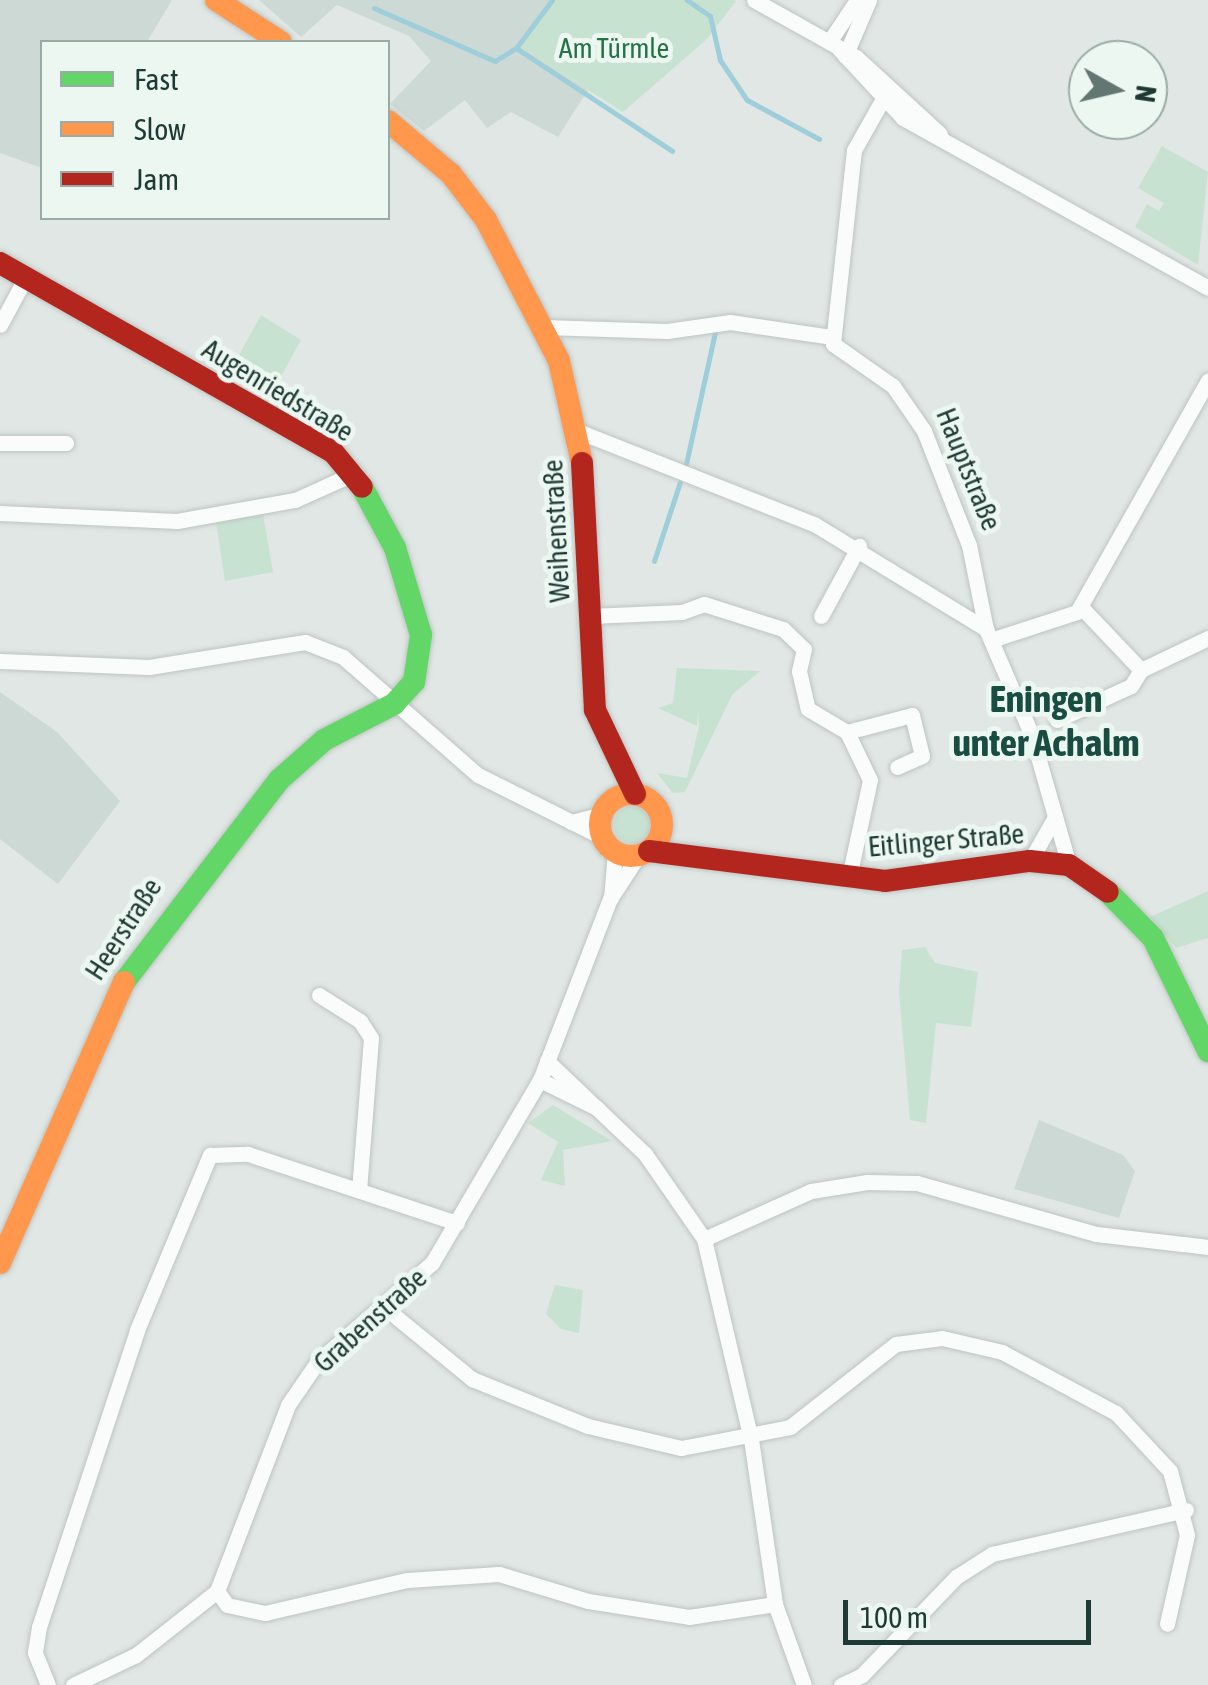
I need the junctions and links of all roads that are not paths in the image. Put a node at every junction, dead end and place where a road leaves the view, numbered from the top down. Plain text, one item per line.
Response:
1 (216, 0) edge
2 (754, 0) edge
3 (857, 0) edge
4 (869, 0) edge
5 (277, 40) edge
6 (840, 50) junction
7 (885, 94) junction
8 (390, 123) edge
9 (0, 263) edge
10 (26, 277) junction
11 (1208, 288) edge
12 (0, 325) edge
13 (545, 327) junction
14 (832, 337) junction
15 (1208, 380) edge
16 (580, 432) junction
17 (0, 443) edge
18 (66, 443) dead end
19 (355, 473) junction
20 (0, 514) edge
21 (859, 546) junction
22 (1081, 608) junction
23 (590, 616) junction
24 (821, 616) dead end
25 (988, 634) junction
26 (1208, 638) edge
27 (0, 661) edge
28 (1141, 670) junction
29 (394, 704) junction
30 (1057, 720) dead end
31 (847, 732) junction
32 (604, 736) junction
33 (898, 766) dead end
34 (635, 794) junction
35 (1055, 818) junction
36 (663, 827) junction
37 (620, 835) junction
38 (710, 854) junction
39 (1030, 861) junction
40 (1069, 865) junction
41 (849, 877) junction
42 (319, 995) dead end
43 (1208, 1050) edge
44 (548, 1061) junction
45 (540, 1080) junction
46 (601, 1109) junction
47 (359, 1190) junction
48 (457, 1223) junction
49 (704, 1239) junction
50 (1208, 1247) edge
51 (0, 1263) edge
52 (384, 1307) junction
53 (751, 1439) junction
54 (1186, 1510) junction
55 (217, 1590) junction
56 (775, 1604) junction
57 (1167, 1624) dead end
58 (48, 1685) edge
59 (73, 1685) edge
60 (804, 1685) edge
61 (841, 1685) edge

1 - 5 main road
2 - 6 street
3 - 6 street
4 - 6 street
6 - 7 street
7 - 11 street
7 - 14 street
8 - 13 main road, Weihenstraße
9 - 10 main road, Augenriedstraße
10 - 12 street
10 - 19 main road, Augenriedstraße
13 - 14 street
13 - 16 main road, Weihenstraße
14 - 25 street, Hauptstraße
15 - 22 street
16 - 21 street
16 - 23 main road, Weihenstraße
17 - 18 street
19 - 20 street
19 - 29 main road, Augenriedstraße
21 - 24 street
21 - 25 street
22 - 25 street
22 - 28 street
23 - 31 street
23 - 32 main road, Weihenstraße
25 - 35 street, Hauptstraße
26 - 28 street
27 - 29 street, Eitlinger Straße
28 - 30 street
29 - 37 street, Eitlinger Straße
29 - 51 main road, Heerstraße
31 - 33 street
31 - 41 street
32 - 34 main road, Weihenstraße
32 - 37 main road, Weihenstraße
34 - 36 main road, Weihenstraße
34 - 37 main road
35 - 39 street
35 - 40 street, Hauptstraße
36 - 37 main road
36 - 38 main road, Eitlinger Straße
37 - 38 main road, Eitlinger Straße
37 - 44 street, Grabenstraße
38 - 41 main road, Eitlinger Straße
39 - 40 main road, Eitlinger Straße
39 - 41 main road, Eitlinger Straße
40 - 43 main road
42 - 47 street
44 - 45 street, Grabenstraße
44 - 46 street
45 - 46 street
45 - 48 street, Grabenstraße
46 - 49 street
47 - 48 street
47 - 58 street
48 - 52 street, Grabenstraße
49 - 50 street
49 - 53 street
52 - 53 street
52 - 55 street, Grabenstraße
53 - 54 street
53 - 56 street
54 - 57 street
54 - 61 street
55 - 56 street
55 - 59 street
56 - 60 street

